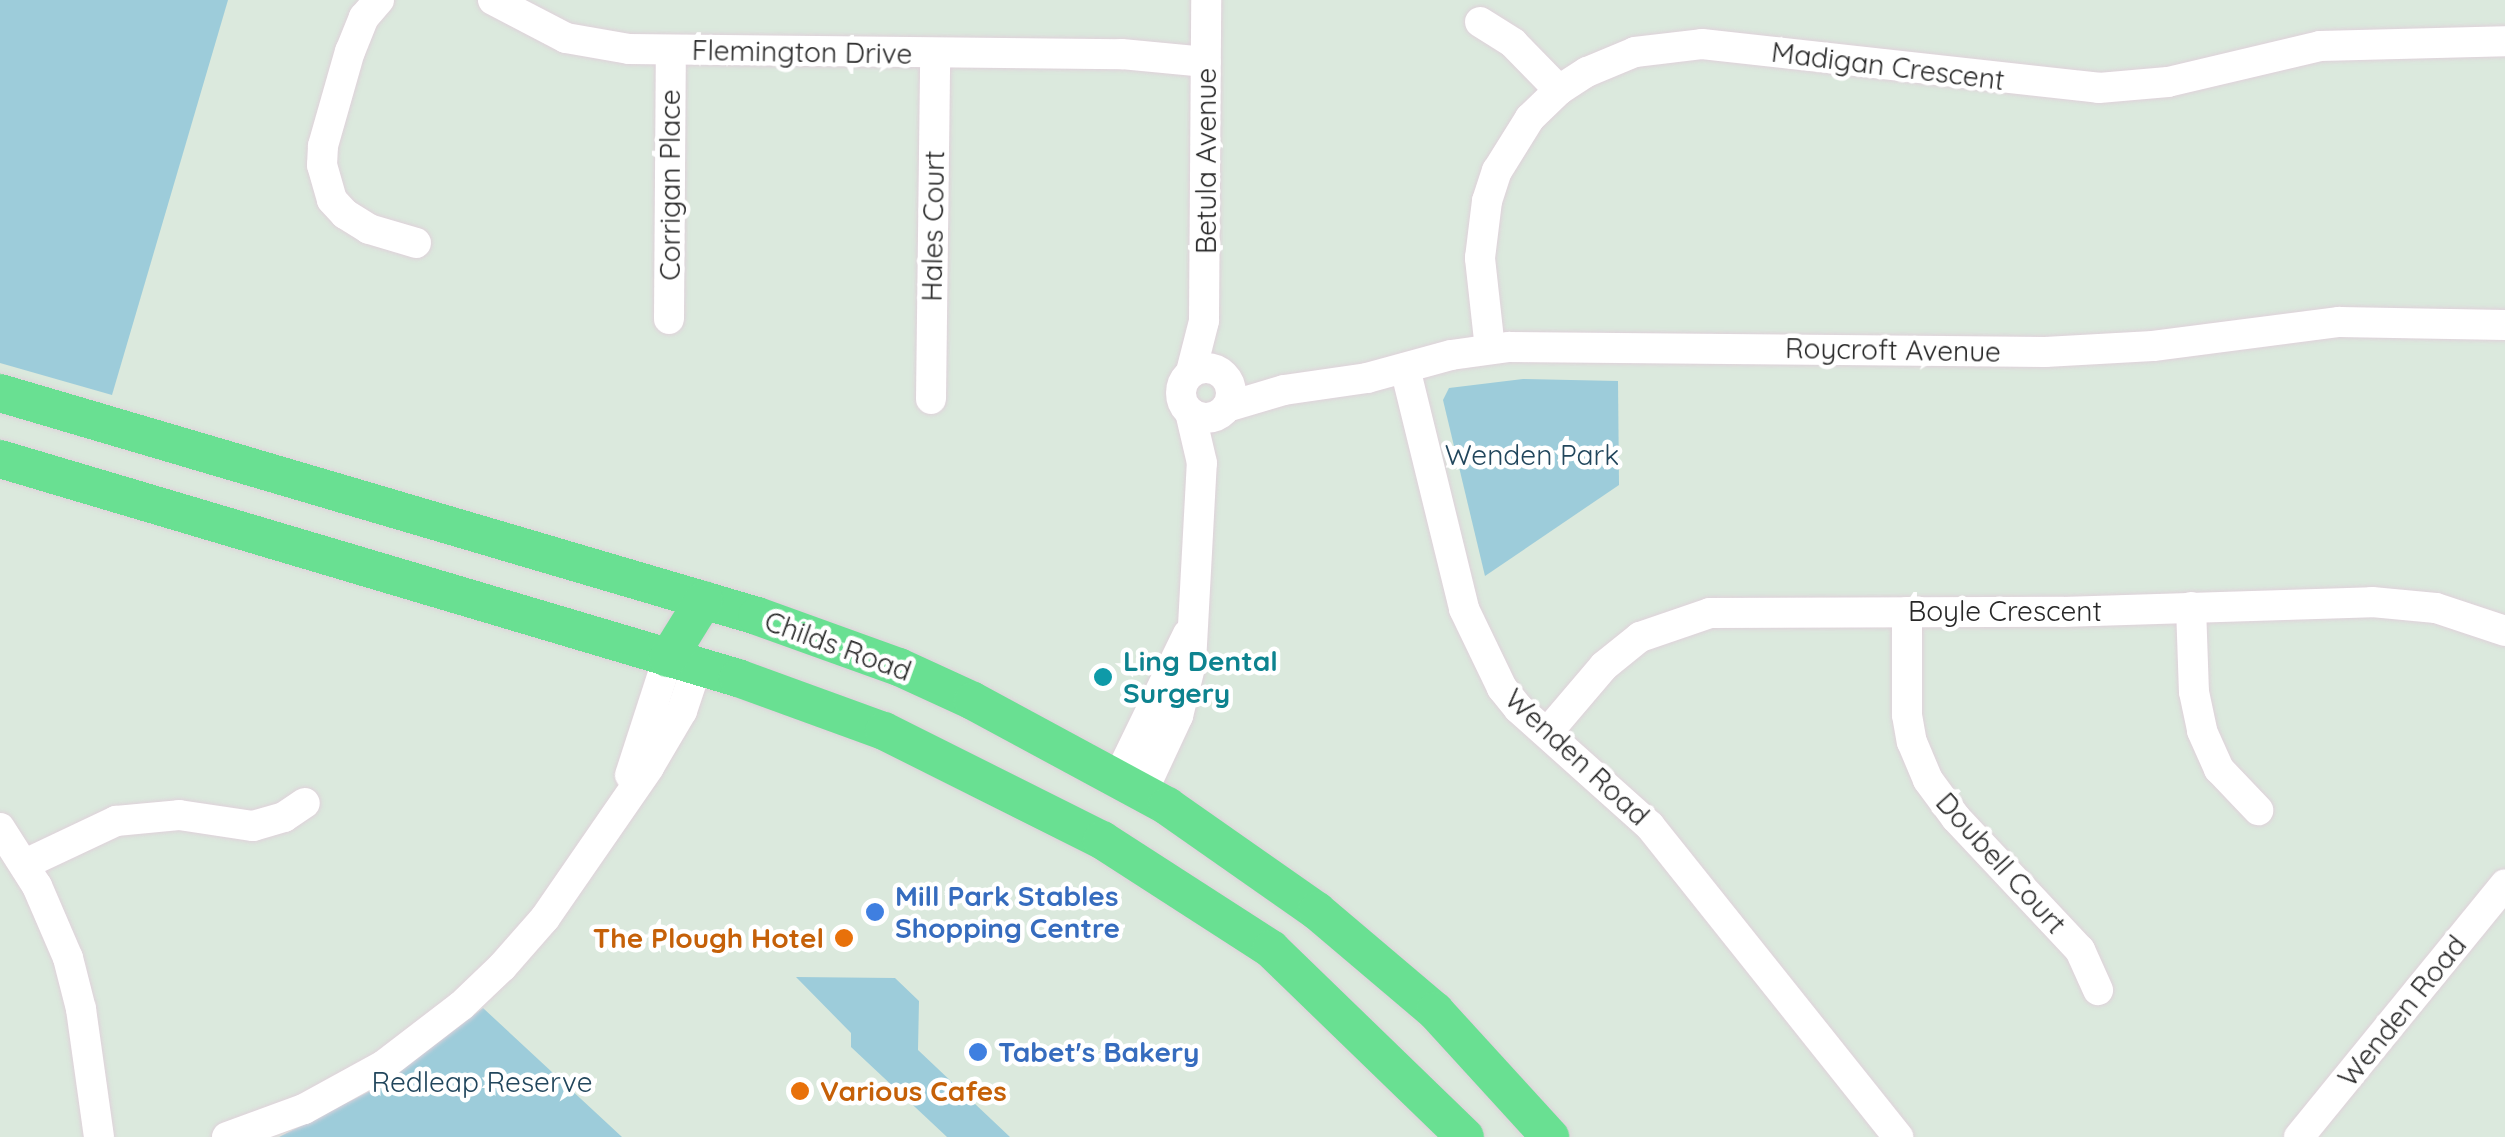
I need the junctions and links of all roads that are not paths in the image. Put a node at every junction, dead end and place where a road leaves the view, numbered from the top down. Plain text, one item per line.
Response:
1 (379, 0) edge
2 (492, 0) edge
3 (1206, 0) edge
4 (1480, 22) dead end
5 (2505, 41) edge
6 (672, 50) junction
7 (935, 53) junction
8 (1206, 54) junction
9 (1559, 90) junction
10 (416, 243) dead end
11 (670, 320) dead end
12 (2505, 325) edge
13 (1490, 349) junction
14 (1406, 368) junction
15 (1212, 392) junction
16 (0, 393) edge
17 (931, 399) dead end
18 (0, 460) edge
19 (704, 600) junction
20 (2191, 607) junction
21 (1907, 612) junction
22 (2505, 630) edge
23 (683, 662) junction
24 (1547, 733) junction
25 (1130, 784) junction
26 (304, 803) dead end
27 (2258, 810) dead end
28 (0, 828) edge
29 (1102, 840) junction
30 (25, 864) junction
31 (2505, 884) edge
32 (2098, 990) dead end
33 (94, 1087) junction
34 (98, 1137) edge
35 (117, 1137) edge
36 (226, 1137) edge
37 (1464, 1137) edge
38 (1550, 1137) edge
39 (1898, 1137) edge
40 (2299, 1137) edge

1 - 10 street
2 - 6 street, Flemington Drive
3 - 8 street, Betula Avenue
4 - 9 street
5 - 9 street, Madigan Crescent
6 - 7 street, Flemington Drive
6 - 11 street, Corrigan Place
7 - 8 street, Flemington Drive
7 - 17 street, Hales Court
8 - 15 street, Betula Avenue
9 - 13 street, Madigan Crescent
12 - 13 street, Roycroft Avenue
13 - 14 street, Roycroft Avenue
14 - 15 street, Roycroft Avenue
14 - 24 street, Wenden Road
15 - 25 street
16 - 19 main road, Childs Road
18 - 23 main road
19 - 23 main road
19 - 25 main road, Childs Road
20 - 21 street, Boyle Crescent
20 - 22 street, Boyle Crescent
20 - 27 street
21 - 24 street, Boyle Crescent
21 - 32 street, Doubell Court
23 - 29 main road
23 - 36 street
24 - 39 street, Wenden Road
25 - 29 main road
25 - 38 main road, Childs Road
26 - 30 street
28 - 30 street
29 - 37 main road
30 - 33 street
31 - 40 street, Wenden Road
33 - 34 street
33 - 35 street

